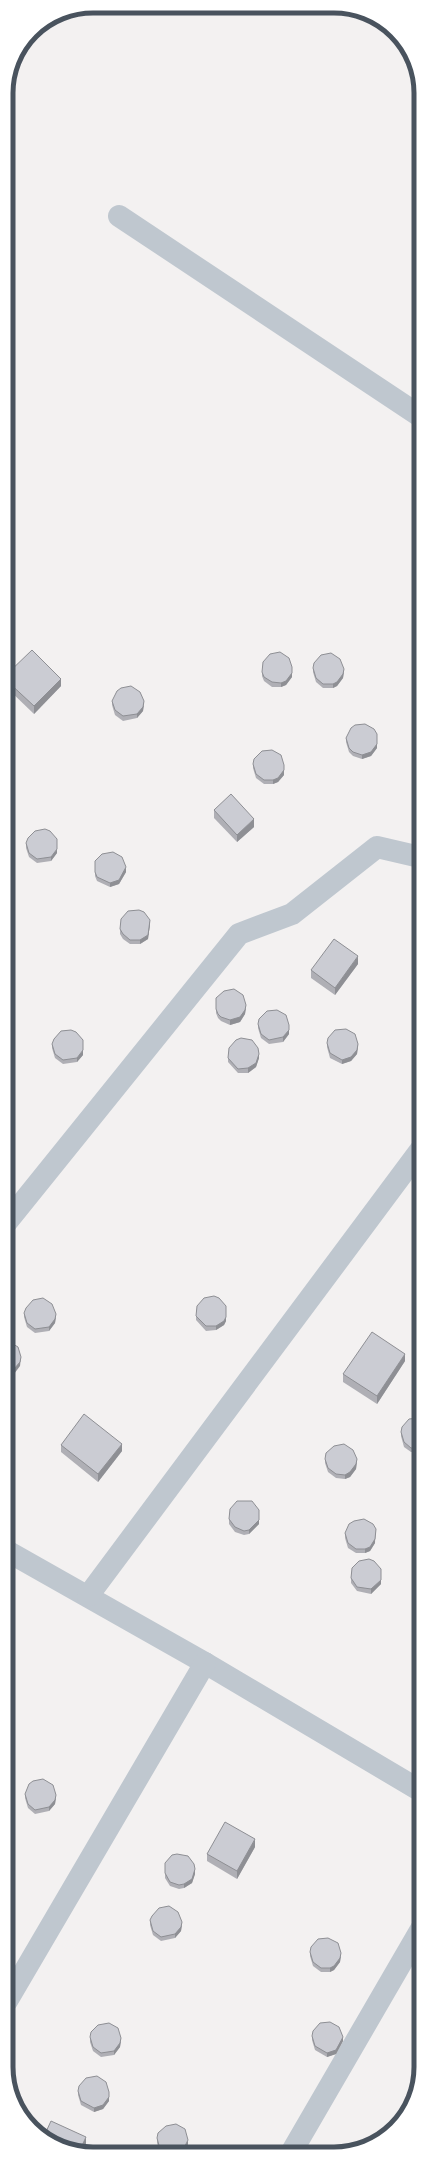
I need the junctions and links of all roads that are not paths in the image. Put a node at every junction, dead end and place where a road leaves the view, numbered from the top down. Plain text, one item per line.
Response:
1 (119, 216) dead end
2 (414, 412) edge
3 (414, 856) edge
4 (414, 1158) edge
5 (13, 1214) edge
6 (13, 1554) edge
7 (88, 1596) junction
8 (204, 1663) junction
9 (414, 1787) edge
10 (414, 1941) edge
11 (13, 1991) edge
12 (294, 2147) edge

1 - 2 street
3 - 5 street
4 - 7 street
6 - 7 street
7 - 8 street
8 - 9 street
8 - 11 street
10 - 12 street

